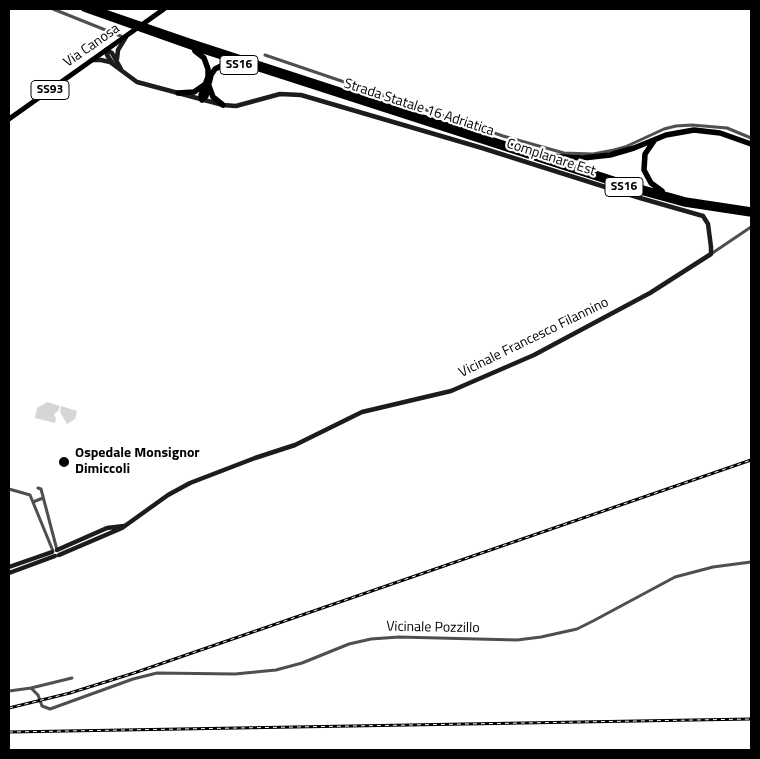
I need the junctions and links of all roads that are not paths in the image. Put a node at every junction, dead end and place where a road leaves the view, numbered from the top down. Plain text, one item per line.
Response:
1 (53, 9) edge
2 (84, 9) edge
3 (96, 9) edge
4 (102, 9) edge
5 (164, 9) edge
6 (114, 18) junction
7 (159, 33) junction
8 (125, 36) junction
9 (171, 40) junction
10 (106, 50) junction
11 (266, 55) dead end
12 (91, 60) junction
13 (115, 63) junction
14 (280, 75) junction
15 (207, 84) junction
16 (178, 93) junction
17 (202, 100) junction
18 (223, 105) junction
19 (383, 107) junction
20 (9, 119) edge
21 (657, 138) junction
22 (751, 138) edge
23 (751, 144) edge
24 (514, 147) junction
25 (707, 204) junction
26 (750, 213) edge
27 (751, 227) edge
28 (711, 254) junction
29 (38, 488) dead end
30 (9, 489) edge
31 (43, 498) junction
32 (33, 502) junction
33 (55, 552) junction
34 (751, 562) edge
35 (9, 567) edge
36 (9, 573) edge
37 (72, 678) dead end
38 (31, 688) junction
39 (9, 691) edge

1 - 8 street
2 - 6 highway, Strada Statale 16 Adriatica / SS16
3 - 6 highway, Strada Statale 16 Adriatica / SS16
4 - 6 highway, SS16
5 - 8 main road, Via Canosa / SS93
6 - 7 highway, Strada Statale 16 Adriatica / SS16
7 - 9 highway, Strada Statale 16 Adriatica / SS16
7 - 19 highway, Strada Statale 16 Adriatica / SS16
8 - 10 main road, Via Canosa / SS93
8 - 13 street
9 - 14 highway, Strada Statale 16 Adriatica / SS16
9 - 15 highway, SS16
10 - 12 main road, Via Canosa / SS93
10 - 13 street, Complanare Est
11 - 22 street
12 - 13 street, Complanare Est
12 - 20 main road, Via Canosa / SS93
13 - 16 street, Complanare Est
14 - 15 highway, SS16
14 - 19 highway, Strada Statale 16 Adriatica / SS16
15 - 16 highway, SS16
15 - 17 highway, SS16
15 - 18 highway, SS16
16 - 17 street, Complanare Est
17 - 18 street, Complanare Est
18 - 28 street, Complanare Est
19 - 24 highway, Strada Statale 16 Adriatica / SS16
19 - 26 highway, Strada Statale 16 Adriatica / SS16
21 - 23 highway, SS16
21 - 24 highway, SS16
21 - 25 highway, SS16
24 - 25 highway, Strada Statale 16 Adriatica / SS16
25 - 26 highway, Strada Statale 16 Adriatica / SS16
27 - 28 street, Vicinale Francesco Filannino
28 - 33 street, Vicinale Francesco Filannino
29 - 31 street
30 - 32 street
31 - 32 street
31 - 33 street
32 - 33 street
33 - 35 street
33 - 36 street
34 - 38 street, Vicinale Pozzillo
37 - 38 street
38 - 39 street

